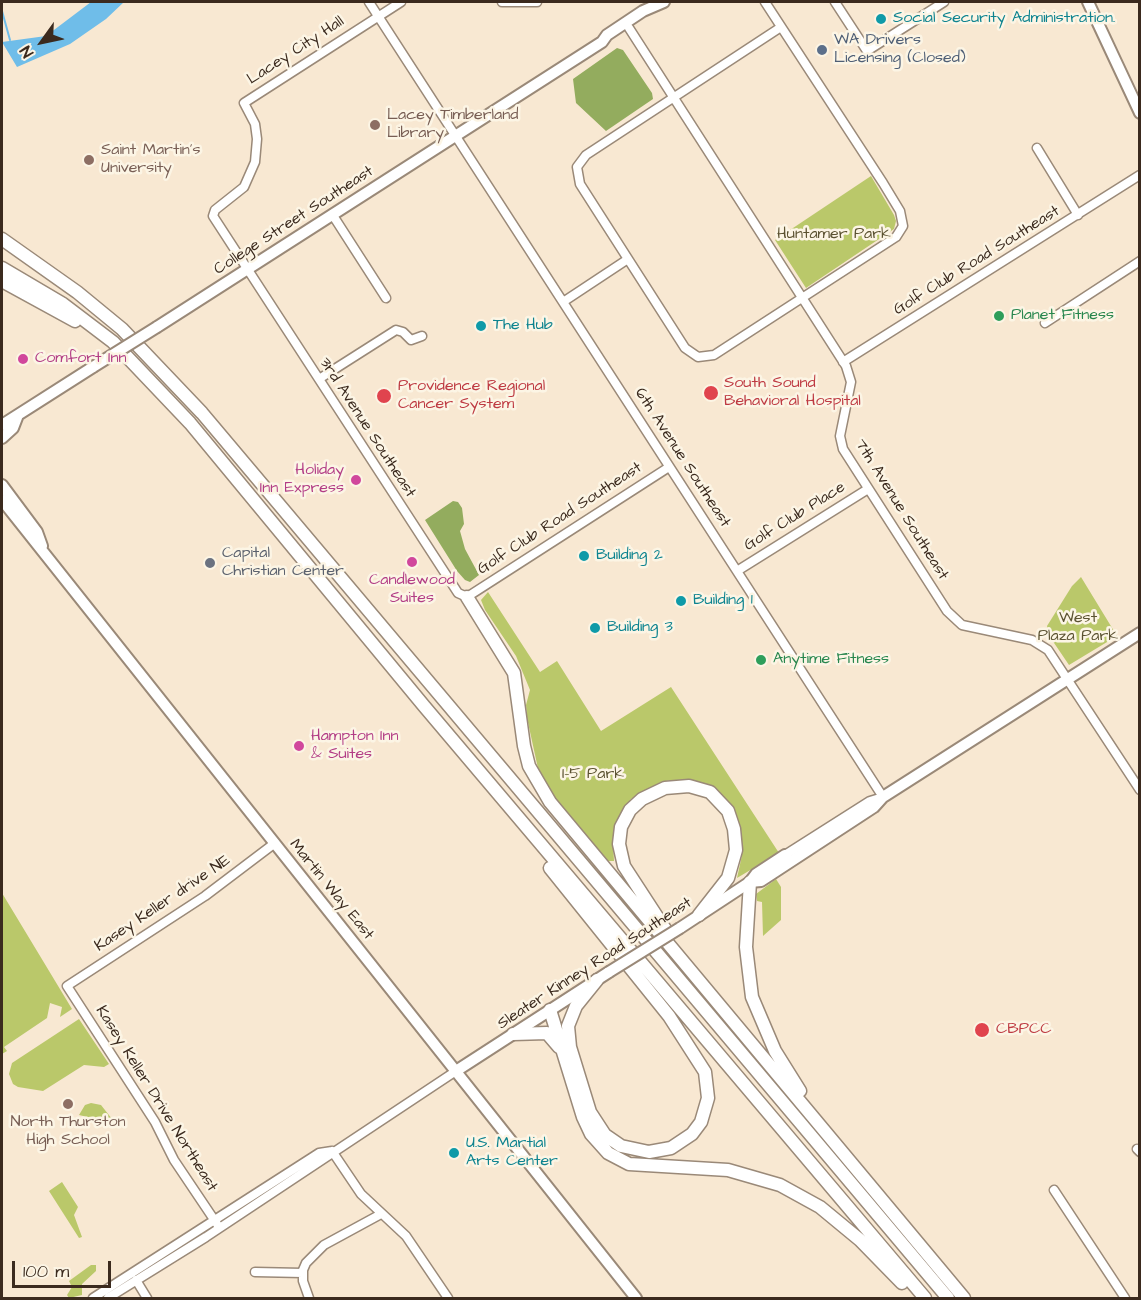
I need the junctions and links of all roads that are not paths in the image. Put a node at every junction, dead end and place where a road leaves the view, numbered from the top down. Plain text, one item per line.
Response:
1 (369, 2) edge
2 (401, 2) edge
3 (502, 2) edge
4 (537, 2) edge
5 (664, 2) edge
6 (765, 2) edge
7 (835, 2) edge
8 (944, 2) edge
9 (1088, 2) edge
10 (651, 9) junction
11 (379, 16) junction
12 (781, 27) junction
13 (630, 28) junction
14 (602, 42) junction
15 (674, 98) junction
16 (1140, 113) edge
17 (456, 135) junction
18 (1037, 148) dead end
19 (1140, 166) edge
20 (1140, 175) edge
21 (1125, 184) junction
22 (333, 214) junction
23 (1078, 215) junction
24 (2, 239) edge
25 (2, 245) edge
26 (628, 259) junction
27 (31, 260) junction
28 (1140, 261) edge
29 (2, 268) edge
30 (247, 269) junction
31 (2, 281) edge
32 (386, 298) dead end
33 (803, 299) junction
34 (562, 302) junction
35 (1045, 322) dead end
36 (423, 336) dead end
37 (113, 342) junction
38 (843, 362) junction
39 (319, 379) junction
40 (19, 414) junction
41 (2, 425) edge
42 (2, 438) edge
43 (669, 466) junction
44 (2, 485) edge
45 (868, 489) junction
46 (2, 500) edge
47 (46, 554) junction
48 (737, 571) junction
49 (467, 597) junction
50 (1139, 634) edge
51 (1067, 679) junction
52 (424, 706) junction
53 (1140, 790) edge
54 (883, 797) junction
55 (274, 843) junction
56 (785, 855) joint
57 (750, 882) junction
58 (699, 915) junction
59 (597, 980) junction
60 (67, 986) joint
61 (709, 992) junction
62 (550, 1010) junction
63 (513, 1034) junction
64 (561, 1050) junction
65 (456, 1071) junction
66 (833, 1139) junction
67 (332, 1151) junction
68 (1054, 1190) dead end
69 (381, 1214) junction
70 (217, 1224) junction
71 (255, 1272) dead end
72 (303, 1273) junction
73 (136, 1280) junction
74 (93, 1299) edge
75 (108, 1299) edge
76 (147, 1299) edge
77 (309, 1299) edge
78 (448, 1299) edge
79 (636, 1299) edge
80 (918, 1299) edge
81 (924, 1299) edge
82 (948, 1299) edge
83 (964, 1299) edge
84 (1125, 1299) edge

1 - 11 street, 6th Avenue Southeast
2 - 11 street
3 - 4 street
5 - 10 main road, College Street Southeast
6 - 12 street
7 - 8 street
9 - 16 main road
10 - 13 main road, College Street Southeast
10 - 14 main road, College Street Southeast
11 - 17 street, 6th Avenue Southeast
11 - 30 street, Lacey City Hall
12 - 15 street
12 - 33 street
13 - 14 main road, College Street Southeast
13 - 15 street, 7th Avenue Southeast
14 - 17 main road, College Street Southeast
15 - 26 street
15 - 33 street, 7th Avenue Southeast
17 - 22 main road, College Street Southeast
17 - 34 street, 6th Avenue Southeast
18 - 23 street
19 - 21 street, Golf Club Road Southeast
20 - 21 street, Golf Club Road Southeast
21 - 23 street, Golf Club Road Southeast
22 - 30 main road, College Street Southeast
22 - 32 street
23 - 38 street, Golf Club Road Southeast
24 - 27 highway
25 - 27 highway
26 - 33 street
26 - 34 street
27 - 82 highway
28 - 35 street
29 - 37 highway
30 - 39 street, 3rd Avenue Southeast
30 - 40 main road, College Street Southeast, bridge
31 - 37 highway
33 - 38 street, 7th Avenue Southeast
34 - 43 street, 6th Avenue Southeast
36 - 39 street
37 - 52 highway
38 - 45 street, 7th Avenue Southeast
39 - 49 street, 3rd Avenue Southeast
40 - 41 main road, College Street Southeast
40 - 42 main road
43 - 48 street, 6th Avenue Southeast
43 - 49 street, Golf Club Road Southeast
44 - 47 main road
45 - 48 street, Golf Club Place
45 - 51 street, 7th Avenue Southeast
46 - 47 main road, Martin Way East
47 - 55 main road, Martin Way East
48 - 54 street, 6th Avenue Southeast
49 - 61 highway
50 - 51 main road, Sleater Kinney Road Southeast
51 - 53 street, 7th Avenue Southeast
51 - 54 main road, Sleater Kinney Road Southeast
52 - 59 highway
52 - 81 highway
54 - 56 street, Sleater Kinney Road Southeast
54 - 57 main road, Sleater Kinney Road Southeast
55 - 60 street, Kasey Keller drive NE
55 - 65 main road, Martin Way East
56 - 57 main road, Sleater Kinney Road Southeast
57 - 58 main road, Sleater Kinney Road Southeast
57 - 66 highway
58 - 59 main road, Sleater Kinney Road Southeast, bridge
58 - 61 highway
59 - 62 main road, Sleater Kinney Road Southeast
60 - 70 street, Kasey Keller Drive Northeast
61 - 66 highway
62 - 63 main road, Sleater Kinney Road Southeast
62 - 64 highway
63 - 64 highway
63 - 65 main road, Sleater Kinney Road Southeast
64 - 80 highway
65 - 67 street
65 - 79 main road, Martin Way East
66 - 83 highway
67 - 69 street
67 - 70 street
68 - 84 street
69 - 72 street
69 - 78 street
70 - 73 street
70 - 74 street
71 - 72 street
72 - 77 street
73 - 75 street
73 - 76 street

